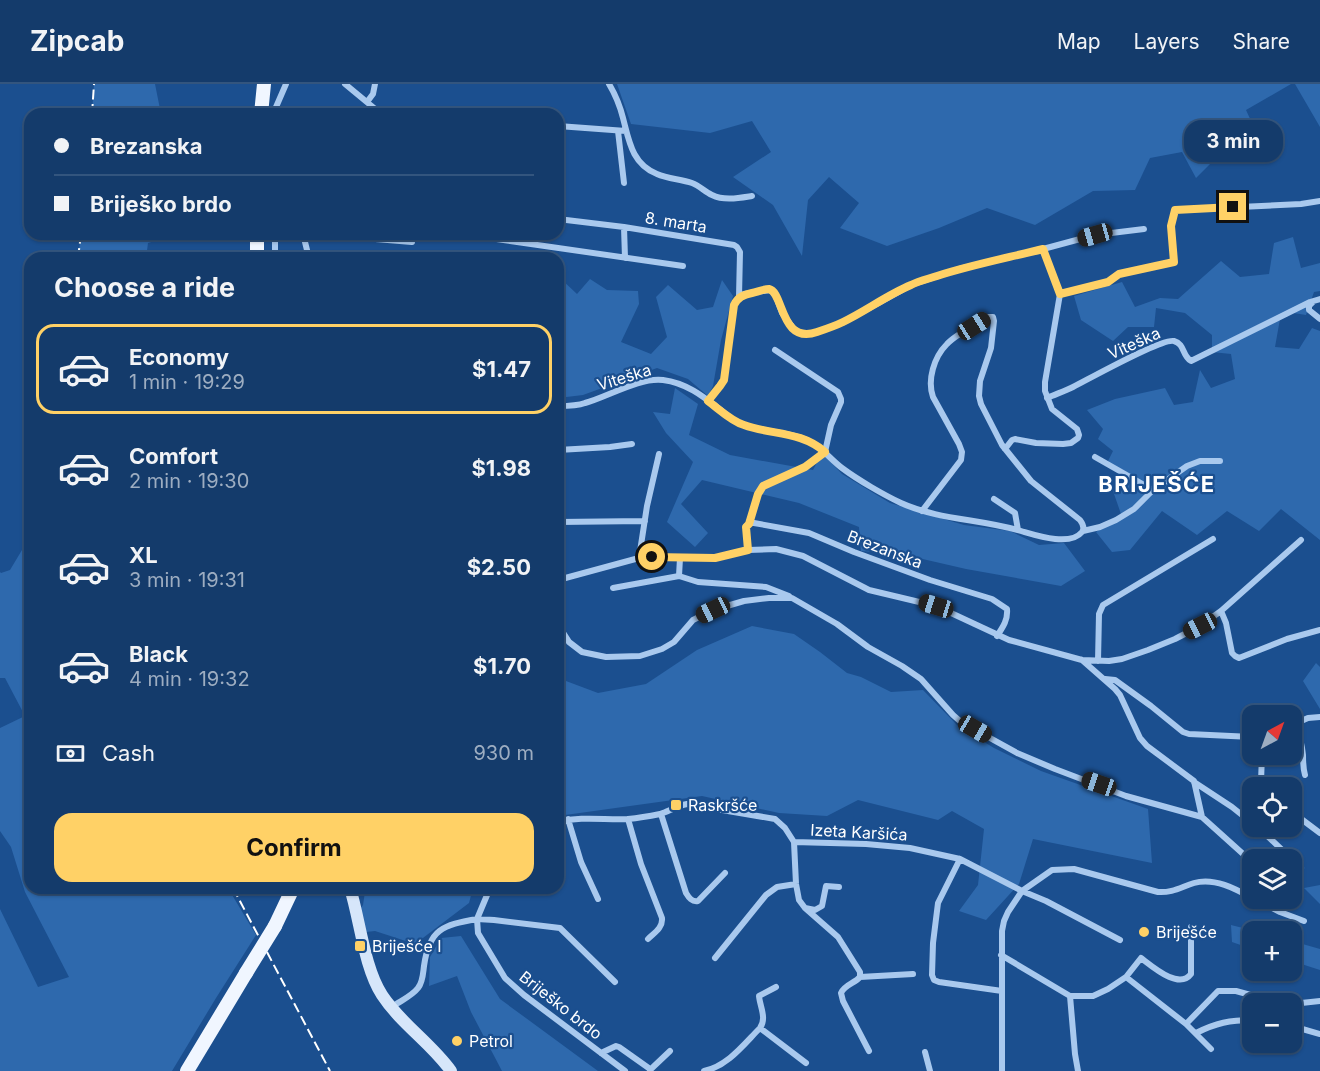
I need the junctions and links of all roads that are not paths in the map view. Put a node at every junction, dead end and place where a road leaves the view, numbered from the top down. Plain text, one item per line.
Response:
1 (264, 84) edge
2 (286, 84) edge
3 (345, 84) edge
4 (375, 84) edge
5 (609, 84) edge
6 (367, 102) junction
7 (262, 108) edge
8 (276, 108) edge
9 (376, 108) edge
10 (564, 126) edge
11 (618, 131) junction
12 (626, 131) junction
13 (624, 183) dead end
14 (752, 196) dead end
15 (1320, 201) edge
16 (564, 220) edge
17 (624, 227) junction
18 (1144, 229) dead end
19 (388, 240) edge
20 (503, 240) edge
21 (412, 242) dead end
22 (1043, 249) junction
23 (625, 258) junction
24 (683, 266) dead end
25 (1060, 294) junction
26 (739, 297) junction
27 (1316, 300) edge
28 (1320, 319) edge
29 (775, 350) dead end
30 (1047, 398) junction
31 (708, 401) junction
32 (564, 406) edge
33 (632, 444) dead end
34 (1005, 449) junction
35 (564, 450) edge
36 (825, 452) junction
37 (659, 454) dead end
38 (1095, 457) dead end
39 (1220, 462) dead end
40 (1153, 490) junction
41 (994, 499) dead end
42 (922, 511) junction
43 (645, 521) junction
44 (564, 522) edge
45 (749, 524) junction
46 (1018, 530) junction
47 (1083, 531) junction
48 (1213, 540) dead end
49 (1301, 540) dead end
50 (748, 550) junction
51 (639, 558) junction
52 (680, 558) junction
53 (679, 576) junction
54 (564, 578) edge
55 (613, 588) dead end
56 (792, 598) junction
57 (1221, 611) junction
58 (1320, 630) edge
59 (564, 634) edge
60 (997, 636) junction
61 (1082, 660) junction
62 (1098, 661) junction
63 (1105, 680) junction
64 (1320, 717) edge
65 (1302, 720) edge
66 (1242, 737) edge
67 (1302, 744) edge
68 (1305, 775) dead end
69 (1194, 781) junction
70 (661, 814) junction
71 (1242, 815) edge
72 (1202, 817) junction
73 (568, 819) junction
74 (628, 819) junction
75 (564, 820) edge
76 (1302, 820) edge
77 (1320, 833) edge
78 (1269, 837) edge
79 (794, 842) junction
80 (1281, 849) edge
81 (1242, 853) edge
82 (960, 859) junction
83 (725, 873) dead end
84 (796, 884) junction
85 (839, 887) dead end
86 (1022, 891) junction
87 (1242, 892) edge
88 (290, 894) edge
89 (352, 894) edge
90 (487, 894) edge
91 (598, 899) dead end
92 (805, 908) junction
93 (1274, 909) edge
94 (1280, 909) edge
95 (1280, 912) junction
96 (477, 919) junction
97 (1304, 921) dead end
98 (1191, 927) dead end
99 (648, 939) dead end
100 (1120, 940) dead end
101 (1001, 955) junction
102 (715, 958) dead end
103 (913, 974) dead end
104 (860, 977) junction
105 (1126, 977) junction
106 (615, 982) dead end
107 (776, 987) dead end
108 (1002, 991) junction
109 (1242, 994) edge
110 (1070, 996) junction
111 (1318, 1001) edge
112 (1302, 1003) edge
113 (391, 1008) junction
114 (1242, 1020) edge
115 (1186, 1024) junction
116 (760, 1028) junction
117 (1302, 1029) edge
118 (1196, 1033) junction
119 (1320, 1034) edge
120 (1211, 1049) dead end
121 (670, 1051) dead end
122 (869, 1051) dead end
123 (925, 1052) dead end
124 (601, 1053) junction
125 (806, 1064) dead end
126 (650, 1070) edge
127 (187, 1071) edge
128 (451, 1071) edge
129 (625, 1071) edge
130 (704, 1071) edge
131 (930, 1071) edge
132 (1002, 1071) edge
133 (1078, 1071) edge

1 - 7 main road
2 - 8 street
3 - 6 street
4 - 6 street
5 - 12 street
6 - 9 street
10 - 11 street
11 - 12 street
11 - 13 street
12 - 14 street
15 - 25 street
16 - 17 street, 8. marta
17 - 23 street
17 - 26 street, 8. marta
18 - 22 street
19 - 21 street
20 - 23 street
22 - 25 street
22 - 26 street
23 - 24 street
25 - 30 street
26 - 31 street
27 - 28 street
27 - 30 street, Viteška
29 - 36 street
30 - 34 street
31 - 32 street, Viteška
31 - 36 street, Viteška
33 - 35 street
34 - 42 street
34 - 47 street
36 - 42 street, Viteška
36 - 45 street
37 - 43 street
38 - 40 street
39 - 40 street, Viteška
40 - 47 street, Viteška
41 - 46 street
42 - 46 street, Viteška
43 - 44 street
43 - 51 street
45 - 50 street
45 - 60 street, Brezanska
46 - 47 street, Viteška
48 - 62 street
49 - 57 street
50 - 52 street
50 - 60 street
51 - 52 street
51 - 54 street
52 - 53 street
53 - 55 street
53 - 56 street
56 - 59 street
56 - 72 street
57 - 58 street
57 - 62 street
60 - 61 street
61 - 62 street
61 - 63 street
63 - 66 street
63 - 69 street
64 - 65 street
67 - 68 street
69 - 71 street
69 - 72 street
70 - 74 street, Izeta Karšića
70 - 79 street, Izeta Karšića
70 - 83 street
72 - 81 street
73 - 74 street, Izeta Karšića
73 - 75 street, Izeta Karšića
73 - 91 street
74 - 99 street
76 - 77 street
78 - 80 street
79 - 82 street, Izeta Karšića
79 - 84 street
82 - 86 street, Izeta Karšića
82 - 108 street
84 - 92 street
84 - 102 street
85 - 92 street
86 - 87 street
86 - 100 street, Izeta Karšića
86 - 101 street
88 - 127 main road, bridge
89 - 113 main road
90 - 96 street
92 - 104 street
93 - 95 street
94 - 95 street
95 - 97 street
96 - 106 street
96 - 113 street
96 - 124 street, Briješko brdo
98 - 105 street
101 - 108 street
101 - 110 street
103 - 104 street
104 - 122 street
105 - 110 street
105 - 115 street
107 - 116 street
108 - 132 street
109 - 115 street
110 - 133 street
111 - 112 street
113 - 128 main road
114 - 118 street
115 - 118 street
116 - 125 street
116 - 130 street
117 - 119 street
118 - 120 street
121 - 126 street
123 - 131 street
124 - 126 street
124 - 129 street, Briješko brdo

